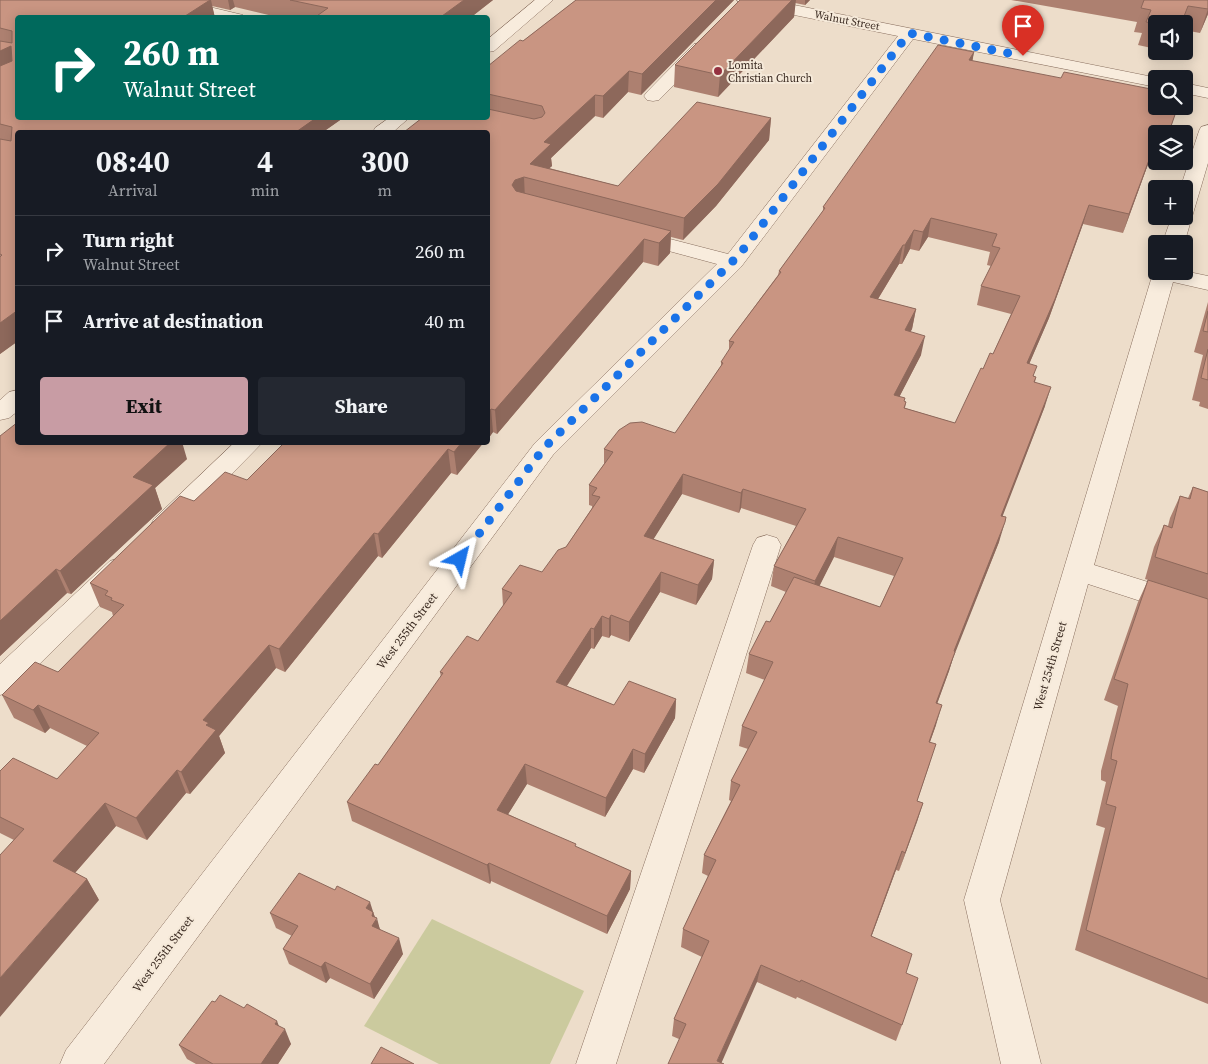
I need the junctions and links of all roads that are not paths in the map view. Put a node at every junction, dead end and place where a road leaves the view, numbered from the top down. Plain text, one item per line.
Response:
1 (545, 0) edge
2 (154, 1) edge
3 (743, 4) edge
4 (222, 15) edge
5 (909, 33) junction
6 (708, 39) edge
7 (490, 45) edge
8 (1148, 80) edge
9 (1193, 90) edge
10 (1208, 93) edge
11 (652, 96) dead end
12 (390, 126) edge
13 (403, 130) edge
14 (1208, 131) edge
15 (1193, 180) edge
16 (618, 231) edge
17 (733, 262) junction
18 (1193, 279) edge
19 (1163, 280) edge
20 (1208, 283) edge
21 (15, 400) edge
22 (0, 412) edge
23 (248, 445) edge
24 (767, 545) dead end
25 (1077, 570) junction
26 (1208, 612) edge
27 (0, 683) edge
28 (80, 1064) edge
29 (596, 1064) edge
30 (1021, 1064) edge

1 - 7 street
2 - 4 street
3 - 5 street, Walnut Street
5 - 8 street, Walnut Street
5 - 17 street, West 255th Street
6 - 11 street
9 - 10 street
12 - 13 street
14 - 15 street
16 - 17 street
17 - 28 street, West 255th Street
18 - 20 street
19 - 25 street, West 254th Street
21 - 22 street
23 - 27 street
24 - 29 street
25 - 26 street
25 - 30 street, West 254th Street

